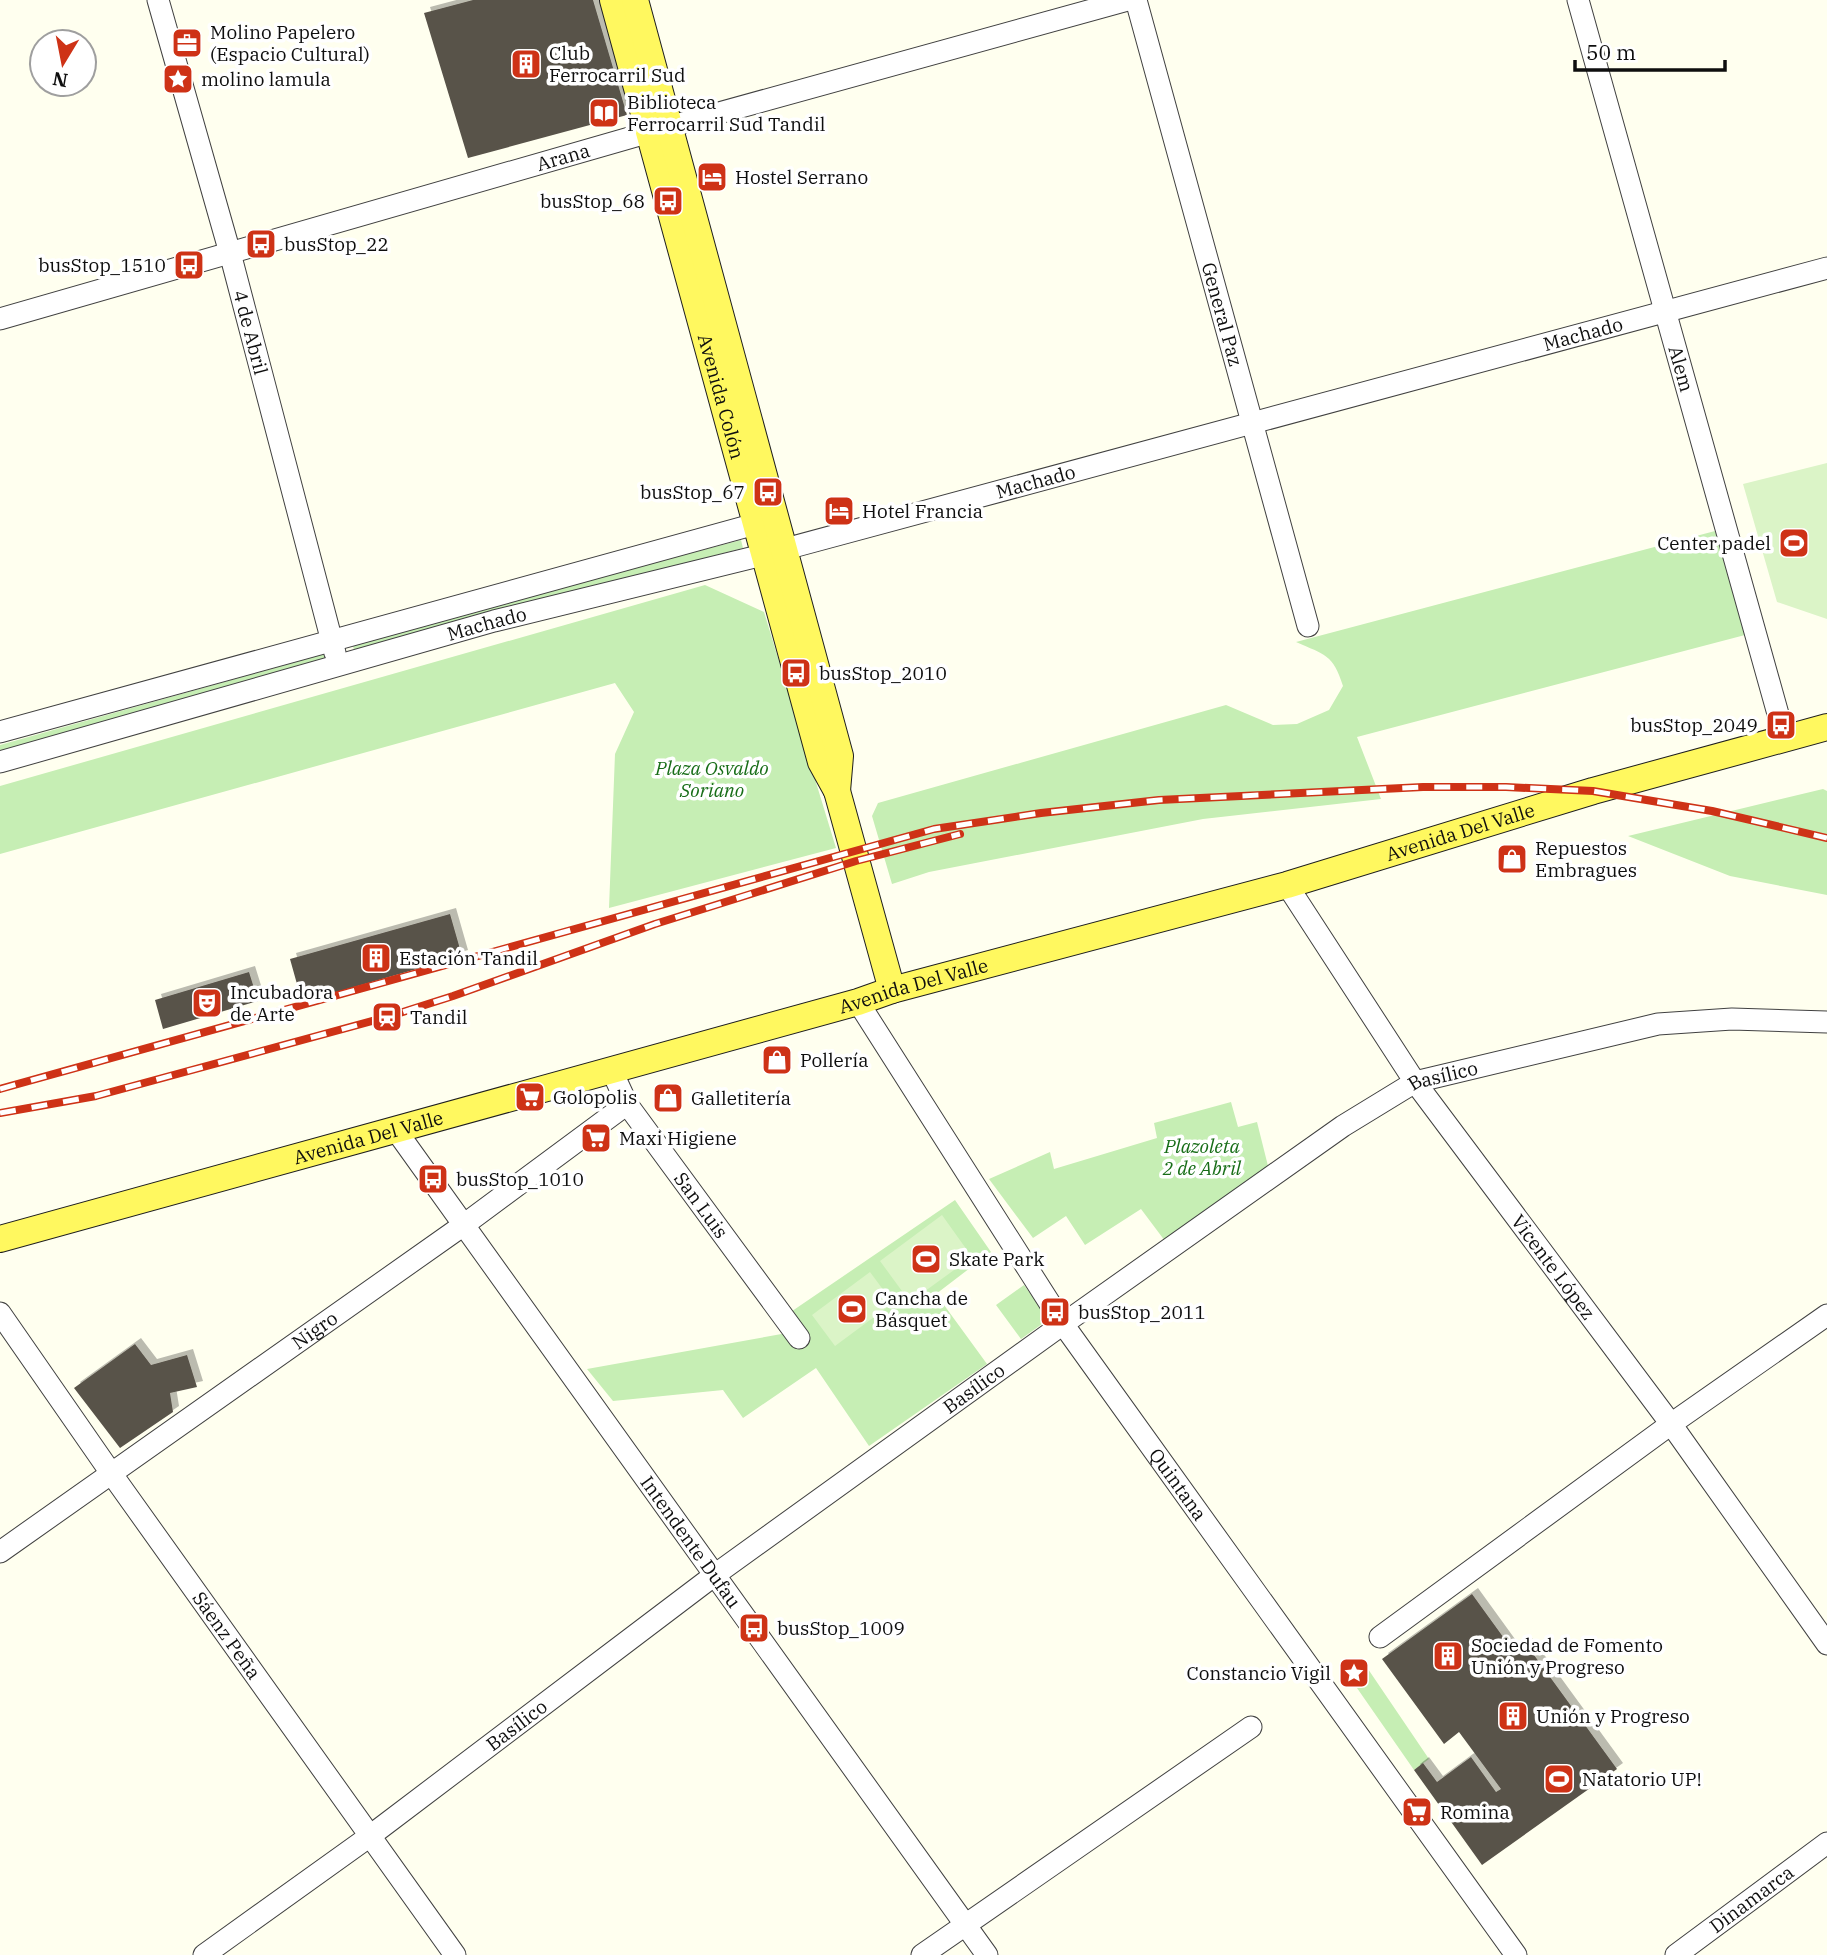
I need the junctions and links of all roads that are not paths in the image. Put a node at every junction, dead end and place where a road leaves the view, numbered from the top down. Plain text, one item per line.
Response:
1 (158, 0) edge
2 (613, 0) edge
3 (635, 0) edge
4 (1128, 0) edge
5 (1136, 0) edge
6 (1578, 0) edge
7 (660, 129) junction
8 (230, 253) junction
9 (1827, 268) edge
10 (1665, 310) junction
11 (0, 319) edge
12 (1251, 423) junction
13 (766, 522) junction
14 (774, 552) junction
15 (1308, 626) dead end
16 (331, 641) junction
17 (338, 665) junction
18 (1827, 727) edge
19 (0, 732) edge
20 (1785, 738) junction
21 (0, 762) edge
22 (1287, 885) junction
23 (892, 990) junction
24 (858, 1002) junction
25 (1827, 1022) edge
26 (611, 1069) junction
27 (1415, 1082) junction
28 (627, 1104) junction
29 (395, 1129) junction
30 (465, 1224) junction
31 (0, 1239) edge
32 (0, 1313) edge
33 (1827, 1314) edge
34 (1063, 1324) junction
35 (799, 1338) dead end
36 (1671, 1424) junction
37 (111, 1474) junction
38 (0, 1552) edge
39 (716, 1574) junction
40 (1380, 1637) dead end
41 (1827, 1644) edge
42 (1251, 1727) dead end
43 (370, 1836) junction
44 (1827, 1843) edge
45 (965, 1924) junction
46 (204, 1955) edge
47 (455, 1955) edge
48 (922, 1955) edge
49 (987, 1955) edge
50 (1516, 1955) edge
51 (1676, 1955) edge

1 - 8 street, 4 de Abril
2 - 7 main road, Avenida Colón
3 - 7 main road, Avenida Colón
4 - 7 street, Arana
5 - 12 street, General Paz
6 - 10 street, Alem
7 - 8 street, Arana
7 - 13 main road, Avenida Colón
8 - 11 street, Arana
8 - 16 street, 4 de Abril
9 - 10 street, Machado
10 - 12 street, Machado
10 - 20 street, Alem
12 - 14 street, Machado
12 - 15 street, General Paz
13 - 14 main road, Avenida Colón
13 - 16 street, Machado
14 - 17 street, Machado
14 - 23 main road, Avenida Colón
16 - 17 street, 4 de Abril
16 - 19 street, Machado
17 - 21 street, Machado
18 - 20 main road, Avenida Del Valle
20 - 22 main road, Avenida Del Valle
22 - 23 main road, Avenida Del Valle
22 - 27 street, Vicente López
23 - 24 main road, Avenida Del Valle
24 - 26 main road, Avenida Del Valle
24 - 34 street, Quintana
25 - 27 street, Basílico
26 - 28 street, San Luis
26 - 29 main road, Avenida Del Valle
27 - 34 street, Basílico
27 - 36 street, Vicente López
28 - 30 street, Nigro
28 - 35 street, San Luis
29 - 30 street, Intendente Dufau
29 - 31 main road, Avenida Del Valle
30 - 37 street, Nigro
30 - 39 street, Intendente Dufau
32 - 37 street, Sáenz Peña
33 - 36 street
34 - 39 street, Basílico
34 - 50 street, Quintana
36 - 40 street
36 - 41 street, Vicente López
37 - 38 street, Nigro
37 - 43 street, Sáenz Peña
39 - 43 street, Basílico
39 - 45 street, Intendente Dufau
42 - 45 street
43 - 46 street, Basílico
43 - 47 street, Sáenz Peña
44 - 51 street, Dinamarca
45 - 48 street
45 - 49 street, Intendente Dufau

